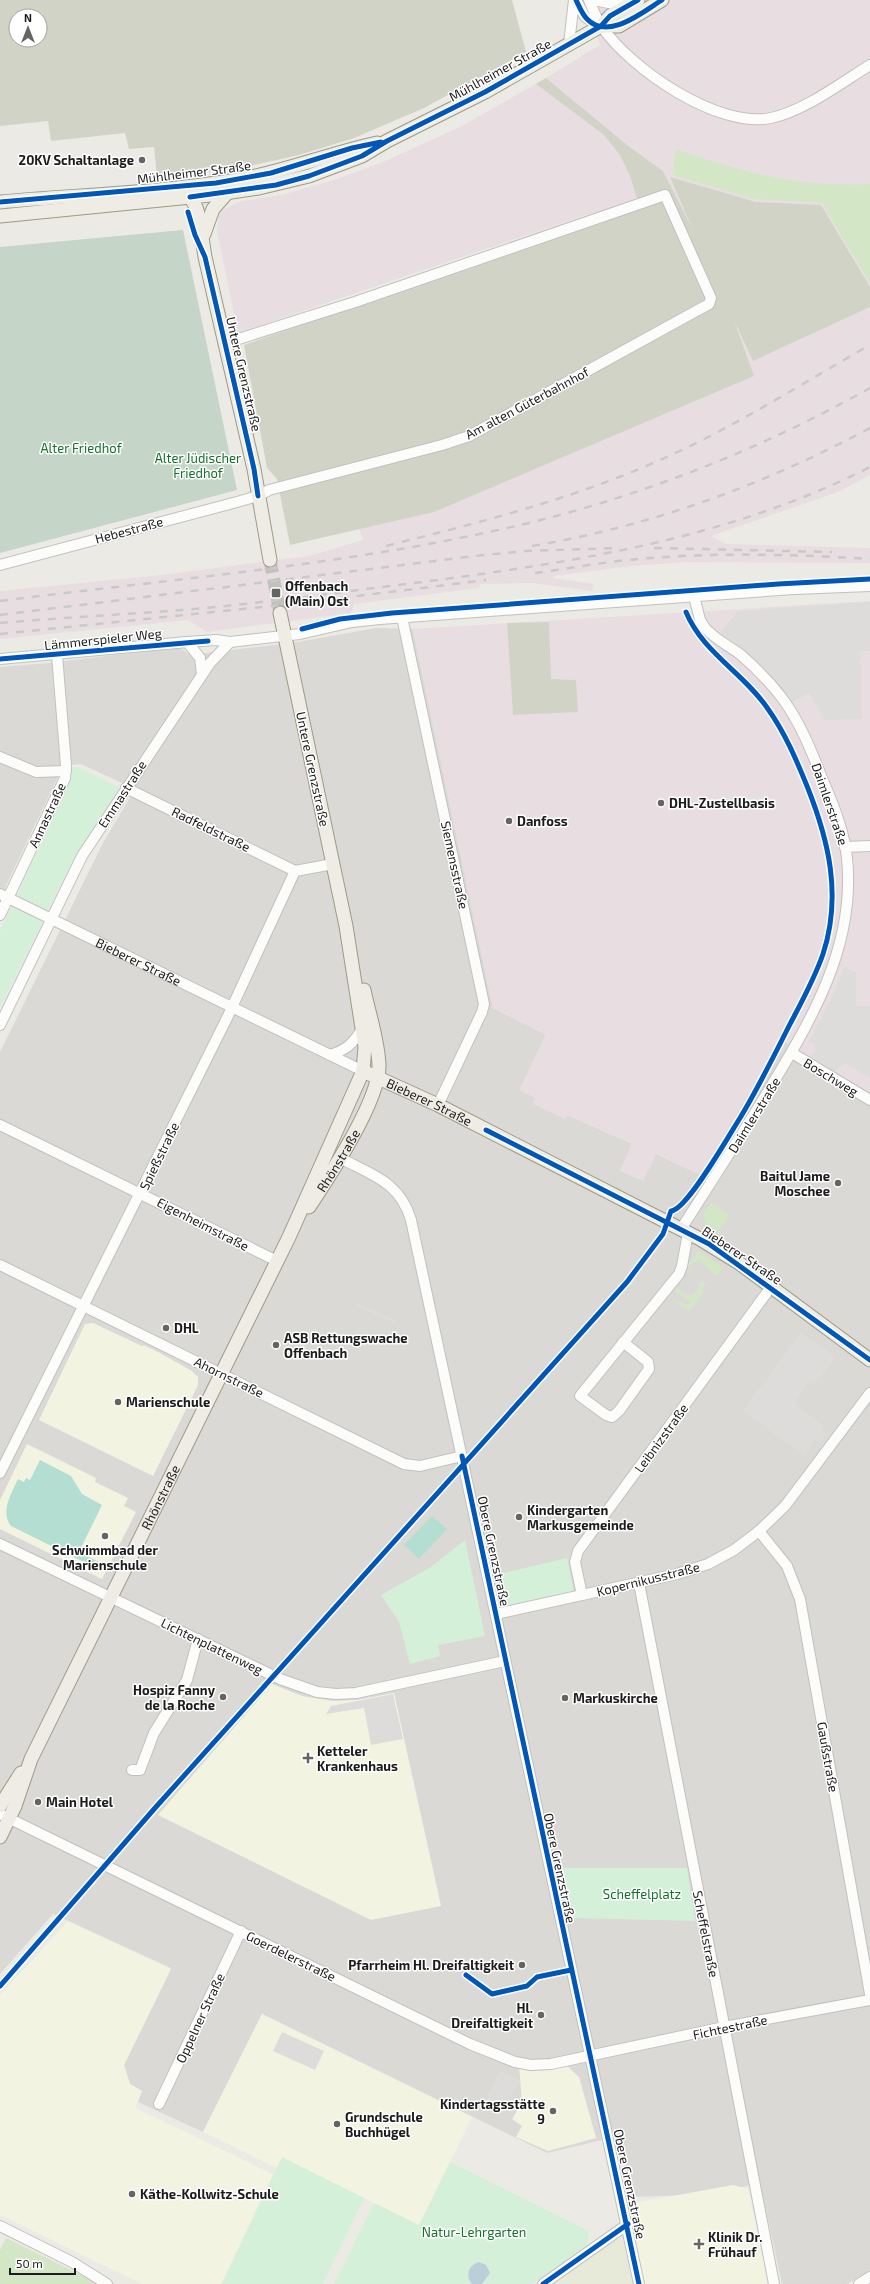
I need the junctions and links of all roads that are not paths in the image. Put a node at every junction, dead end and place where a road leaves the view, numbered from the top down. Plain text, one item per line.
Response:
1 (575, 0) edge
2 (589, 0) edge
3 (595, 0) edge
4 (662, 0) edge
5 (636, 1) edge
6 (601, 26) junction
7 (569, 44) junction
8 (870, 65) edge
9 (387, 141) junction
10 (189, 192) junction
11 (227, 193) junction
12 (0, 202) edge
13 (0, 216) edge
14 (203, 237) junction
15 (205, 257) junction
16 (226, 343) junction
17 (258, 496) junction
18 (270, 560) tunnel mouth
19 (0, 565) edge
20 (870, 586) edge
21 (694, 596) junction
22 (280, 613) tunnel mouth
23 (402, 617) junction
24 (285, 636) junction
25 (187, 642) junction
26 (230, 642) junction
27 (57, 655) junction
28 (0, 659) edge
29 (202, 674) junction
30 (0, 757) edge
31 (66, 771) junction
32 (126, 788) junction
33 (870, 846) edge
34 (845, 847) junction
35 (333, 864) junction
36 (296, 871) junction
37 (4, 896) edge
38 (0, 915) edge
39 (51, 919) junction
40 (346, 926) junction
41 (232, 1007) junction
42 (0, 1025) edge
43 (362, 1029) junction
44 (792, 1053) junction
45 (330, 1056) junction
46 (363, 1071) junction
47 (378, 1078) junction
48 (870, 1100) edge
49 (438, 1105) junction
50 (0, 1124) edge
51 (340, 1158) junction
52 (141, 1193) junction
53 (685, 1231) junction
54 (289, 1237) junction
55 (277, 1261) junction
56 (0, 1265) edge
57 (771, 1287) junction
58 (84, 1306) junction
59 (622, 1342) junction
60 (870, 1360) edge
61 (222, 1374) junction
62 (870, 1393) edge
63 (462, 1456) junction
64 (0, 1473) edge
65 (759, 1531) junction
66 (0, 1544) edge
67 (639, 1583) junction
68 (582, 1596) junction
69 (111, 1597) junction
70 (496, 1614) junction
71 (198, 1639) junction
72 (505, 1661) junction
73 (31, 1758) junction
74 (132, 1770) dead end
75 (0, 1806) edge
76 (5, 1816) edge
77 (0, 1837) edge
78 (241, 1931) junction
79 (870, 1994) edge
80 (870, 2000) edge
81 (724, 2028) junction
82 (590, 2056) junction
83 (159, 2104) dead end
84 (628, 2224) junction
85 (0, 2226) edge
86 (870, 2278) edge
87 (107, 2284) edge
88 (543, 2284) edge
89 (639, 2284) edge
90 (774, 2284) edge
91 (859, 2284) edge

1 - 6 street
1 - 7 street
2 - 6 street
3 - 5 street
4 - 6 main road, Mühlheimer Straße
5 - 6 main road, Mühlheimer Straße
6 - 7 main road, Mühlheimer Straße
6 - 8 street
7 - 9 main road, Mühlheimer Straße
9 - 10 main road, Mühlheimer Straße
9 - 11 main road, Mühlheimer Straße
10 - 11 main road, Mühlheimer Straße
10 - 12 main road, Mühlheimer Straße
10 - 13 main road, Mühlheimer Straße
10 - 14 main road, Untere Grenzstraße
10 - 15 main road, Untere Grenzstraße
11 - 14 main road
14 - 15 main road, Untere Grenzstraße
15 - 16 main road, Untere Grenzstraße
16 - 17 main road, Untere Grenzstraße
16 - 17 street, Am alten Güterbahnhof
17 - 18 main road, Untere Grenzstraße
17 - 19 street, Hebestraße
20 - 21 street, Lämmerspieler Weg
21 - 23 street, Lämmerspieler Weg
21 - 34 street, Daimlerstraße
22 - 24 main road, Untere Grenzstraße
23 - 24 street, Lämmerspieler Weg
23 - 49 street, Siemensstraße
24 - 26 street, Lämmerspieler Weg
24 - 35 main road, Untere Grenzstraße
25 - 26 street, Lämmerspieler Weg
25 - 27 street, Lämmerspieler Weg
25 - 29 street
26 - 29 street, Emmastraße
27 - 28 street, Lämmerspieler Weg
27 - 31 street, Annastraße
29 - 32 street, Emmastraße
30 - 31 street
31 - 37 street, Annastraße
32 - 36 street, Radfeldstraße
32 - 39 street, Emmastraße
33 - 34 street
34 - 44 street, Daimlerstraße
35 - 36 street
35 - 40 main road, Untere Grenzstraße
36 - 41 street, Spießstraße
37 - 38 street, Annastraße
37 - 39 street, Bieberer Straße
39 - 41 street, Bieberer Straße
39 - 42 street, Emmastraße
40 - 43 main road, Untere Grenzstraße
40 - 47 main road, Untere Grenzstraße
41 - 45 street, Bieberer Straße
41 - 52 street, Spießstraße
43 - 45 street
43 - 46 main road, Untere Grenzstraße
44 - 48 street, Boschweg
44 - 53 street, Daimlerstraße
45 - 46 street, Bieberer Straße
46 - 47 main road, Bieberer Straße
46 - 54 main road, Rhönstraße
47 - 49 main road, Bieberer Straße
47 - 51 main road, Rhönstraße
49 - 53 main road, Bieberer Straße
50 - 52 street, Eigenheimstraße
51 - 54 main road, Rhönstraße
51 - 63 street, Obere Grenzstraße
52 - 55 street, Eigenheimstraße
52 - 58 street, Spießstraße
53 - 57 main road, Bieberer Straße
53 - 59 street, Daimlerstraße
54 - 55 main road, Rhönstraße
55 - 61 main road, Rhönstraße
56 - 58 street, Ahornstraße
57 - 60 main road, Bieberer Straße
57 - 68 street, Leibnizstraße
58 - 61 street, Ahornstraße
58 - 64 street, Spießstraße
59 - 59 street, Daimlerstraße
61 - 63 street, Ahornstraße
61 - 69 main road, Rhönstraße
62 - 65 street, Kopernikusstraße
63 - 70 street, Obere Grenzstraße
65 - 67 street, Kopernikusstraße
65 - 79 street, Gaußstraße
66 - 69 street, Lichtenplattenweg
67 - 68 street, Kopernikusstraße
67 - 81 street, Scheffelstraße
68 - 70 street, Kopernikusstraße
69 - 71 street, Lichtenplattenweg
69 - 73 main road, Rhönstraße
70 - 72 street, Obere Grenzstraße
71 - 72 street, Lichtenplattenweg
71 - 74 street
72 - 82 street, Obere Grenzstraße
73 - 75 main road, Rhönstraße
73 - 76 main road, Rhönstraße
76 - 77 main road, Rhönstraße
76 - 78 street, Goerdelerstraße
78 - 82 street, Goerdelerstraße
78 - 83 street, Oppelner Straße
80 - 81 street, Fichtestraße
81 - 82 street, Fichtestraße
81 - 90 street, Scheffelstraße
82 - 84 street, Obere Grenzstraße
84 - 88 street
84 - 89 street, Obere Grenzstraße
85 - 87 street
86 - 91 street

